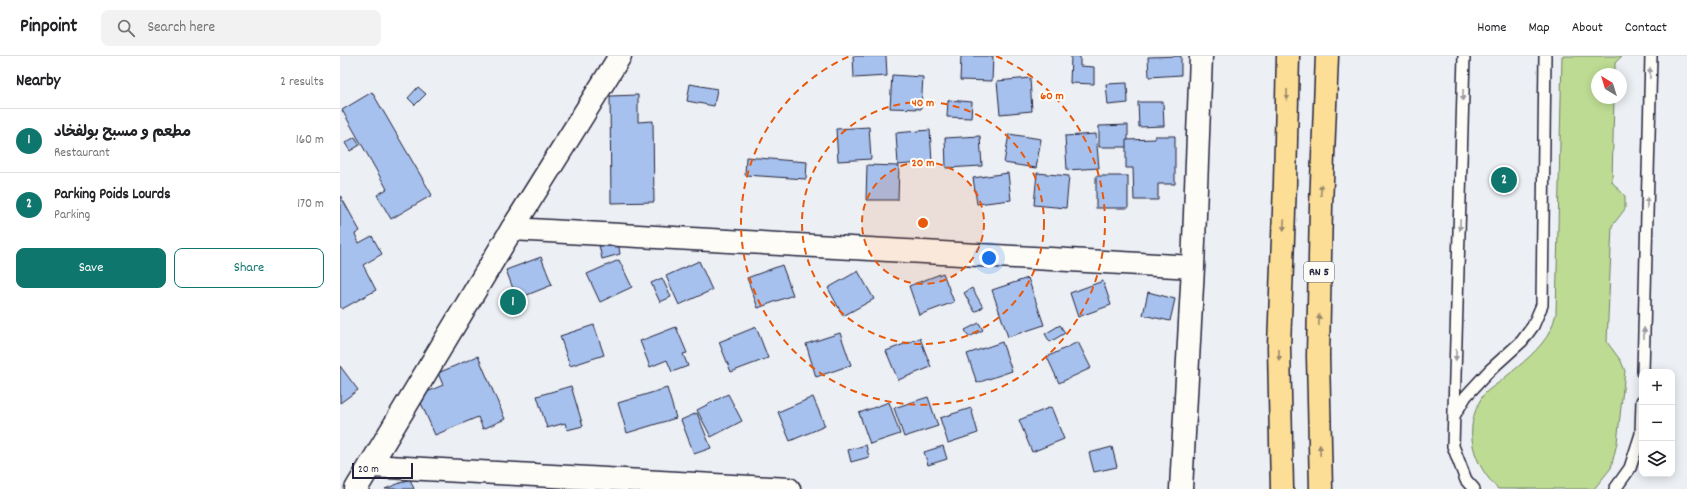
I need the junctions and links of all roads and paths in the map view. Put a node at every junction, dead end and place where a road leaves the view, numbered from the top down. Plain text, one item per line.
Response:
1 (620, 56) edge
2 (1201, 56) edge
3 (1288, 56) edge
4 (1327, 56) edge
5 (1464, 56) edge
6 (1545, 56) edge
7 (1651, 56) edge
8 (512, 229) junction
9 (1193, 267) junction
10 (1643, 369) edge
11 (1642, 405) edge
12 (1454, 417) junction
13 (370, 466) junction
14 (356, 489) edge
15 (789, 489) edge
16 (1181, 489) edge
17 (1282, 489) edge
18 (1321, 489) edge
19 (1474, 489) edge
20 (1615, 489) edge

1 - 8 street
2 - 9 street
3 -> 17 highway
18 -> 4 highway, RN 5
5 -> 12 lane
6 - 12 lane
10 -> 7 lane
8 - 9 street
8 - 13 street
9 - 16 street
11 - 20 lane
12 - 19 lane
13 - 14 street
13 - 15 street

